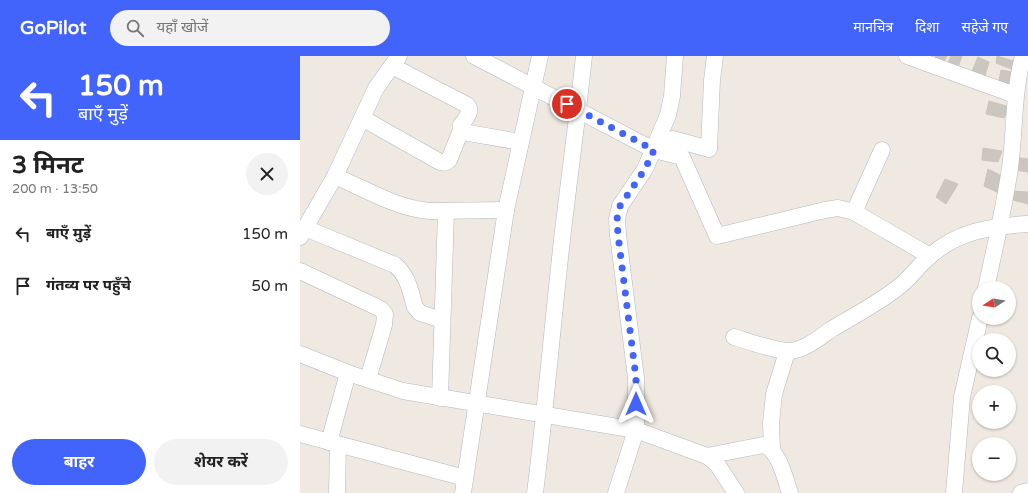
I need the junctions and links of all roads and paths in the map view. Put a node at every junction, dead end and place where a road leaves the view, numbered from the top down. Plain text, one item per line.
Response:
1 (474, 56) edge
2 (540, 56) edge
3 (584, 56) edge
4 (675, 56) edge
5 (715, 56) edge
6 (907, 56) edge
7 (1023, 56) edge
8 (396, 61) edge
9 (533, 87) junction
10 (1015, 95) junction
11 (579, 110) junction
12 (362, 118) junction
13 (461, 130) junction
14 (520, 142) junction
15 (654, 150) junction
16 (882, 150) dead end
17 (335, 176) junction
18 (506, 210) junction
19 (446, 211) junction
20 (854, 212) junction
21 (1028, 224) edge
22 (1000, 225) junction
23 (303, 233) edge
24 (930, 256) junction
25 (300, 271) edge
26 (988, 281) edge
27 (442, 320) junction
28 (978, 325) edge
29 (734, 337) dead end
30 (787, 352) junction
31 (300, 354) edge
32 (348, 373) junction
33 (368, 380) junction
34 (440, 398) junction
35 (476, 403) junction
36 (545, 414) junction
37 (636, 430) junction
38 (300, 434) edge
39 (334, 443) junction
40 (772, 449) junction
41 (708, 456) junction
42 (464, 485) edge
43 (1028, 491) edge
44 (337, 493) edge
45 (535, 493) edge
46 (616, 493) edge
47 (736, 493) edge
48 (790, 493) edge
49 (954, 493) edge
50 (1021, 493) edge

1 - 9 street
2 - 9 street
3 - 11 street
4 - 15 street
5 - 15 street
6 - 10 street
7 - 10 street
8 - 12 street
8 - 13 street
9 - 11 street
9 - 14 street
10 - 22 street
11 - 15 street
11 - 36 street
12 - 13 street
12 - 17 street
13 - 14 street
14 - 18 street
15 - 20 street
15 - 37 street
16 - 20 street
17 - 19 street
17 - 23 street
18 - 19 street
18 - 35 street
19 - 27 street
20 - 24 street
21 - 22 street
22 - 24 street
22 - 26 street
23 - 27 street
24 - 30 street
25 - 33 street
27 - 34 street
28 - 49 street
29 - 30 street
30 - 40 street
31 - 32 street
32 - 33 street
32 - 39 street
33 - 34 street
34 - 35 street
35 - 36 street
35 - 42 street
36 - 37 street
36 - 45 street
37 - 41 street
37 - 46 street
38 - 39 street
39 - 42 street
39 - 44 street
40 - 41 street
40 - 48 street
41 - 47 street
43 - 50 street

